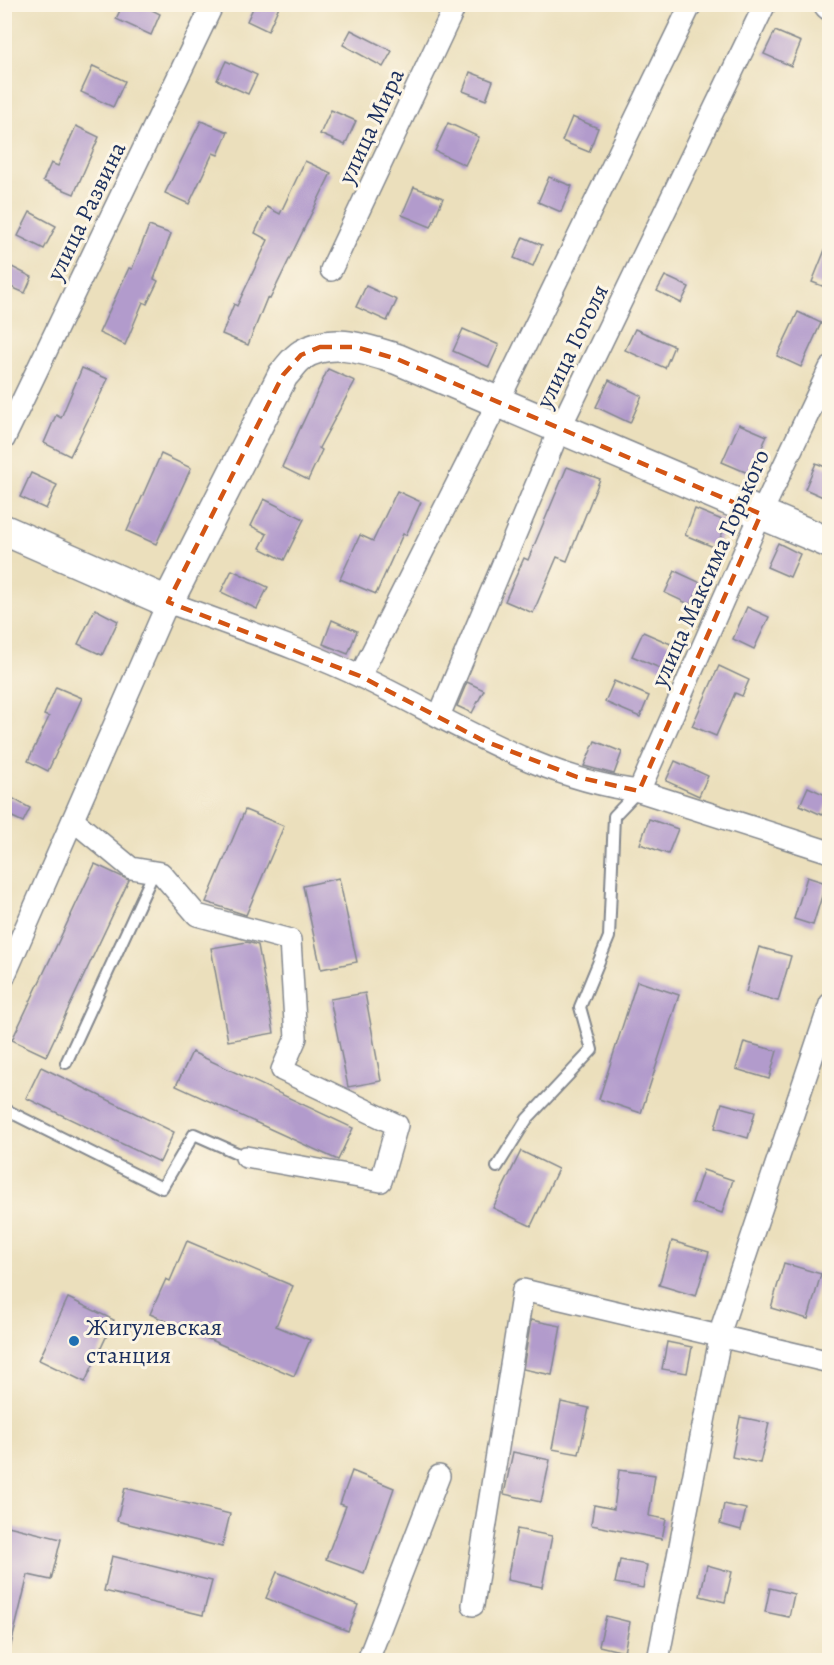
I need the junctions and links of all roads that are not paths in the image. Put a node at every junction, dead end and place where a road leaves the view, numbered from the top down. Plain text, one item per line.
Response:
1 (213, 4) edge
2 (456, 4) edge
3 (691, 4) edge
4 (765, 4) edge
5 (331, 270) dead end
6 (830, 368) edge
7 (498, 402) junction
8 (560, 428) junction
9 (4, 439) edge
10 (761, 514) junction
11 (4, 530) edge
12 (830, 543) edge
13 (168, 602) junction
14 (360, 676) junction
15 (439, 716) junction
16 (639, 791) junction
17 (73, 820) junction
18 (830, 852) edge
19 (154, 872) junction
20 (4, 977) edge
21 (830, 1004) edge
22 (66, 1063) dead end
23 (4, 1109) edge
24 (246, 1157) joint
25 (497, 1167) dead end
26 (720, 1336) junction
27 (830, 1362) edge
28 (439, 1476) dead end
29 (473, 1605) dead end
30 (368, 1660) edge
31 (658, 1660) edge

1 - 9 street, улица Развина
2 - 5 street, улица Мира
3 - 7 street, улица Гоголя
4 - 8 street, улица Гоголя
6 - 10 street, улица Максима Горького
7 - 8 street
7 - 13 street
7 - 14 street, улица Гоголя
8 - 10 street
8 - 15 street, улица Гоголя
10 - 12 street
10 - 16 street, улица Максима Горького
11 - 13 street
13 - 14 street
13 - 17 street
14 - 15 street
15 - 16 street
16 - 18 street
16 - 25 lane
17 - 19 street
17 - 20 street
19 - 22 lane
19 - 24 street
21 - 26 street
23 - 24 lane
26 - 27 street
26 - 29 street
26 - 31 street
28 - 30 street

